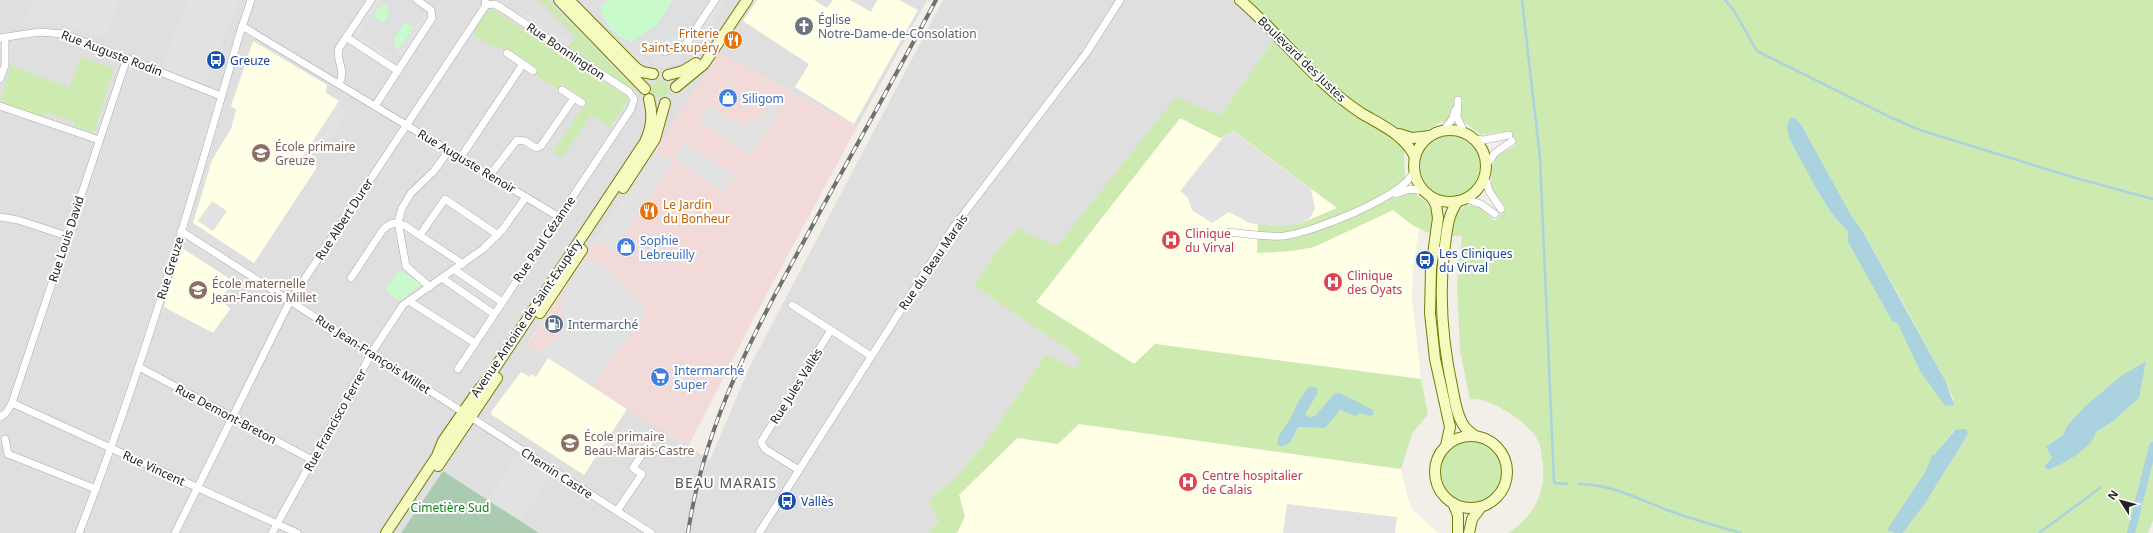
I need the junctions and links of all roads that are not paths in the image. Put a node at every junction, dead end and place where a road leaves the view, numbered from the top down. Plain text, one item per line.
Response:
1 (251, 0) edge
2 (371, 0) edge
3 (417, 0) edge
4 (559, 0) edge
5 (569, 0) edge
6 (715, 0) edge
7 (739, 0) edge
8 (747, 0) edge
9 (1120, 0) edge
10 (1240, 0) edge
11 (485, 3) edge
12 (242, 26) junction
13 (2, 37) edge
14 (346, 37) junction
15 (665, 52) dead end
16 (507, 53) dead end
17 (127, 58) junction
18 (523, 64) junction
19 (398, 71) junction
20 (533, 71) dead end
21 (653, 74) junction
22 (668, 74) junction
23 (0, 79) edge
24 (339, 84) junction
25 (676, 87) junction
26 (644, 89) junction
27 (562, 90) dead end
28 (221, 96) junction
29 (574, 98) junction
30 (649, 99) junction
31 (582, 103) dead end
32 (665, 103) junction
33 (0, 106) edge
34 (375, 106) junction
35 (631, 109) joint
36 (407, 124) junction
37 (1386, 129) junction
38 (1444, 130) junction
39 (1464, 132) junction
40 (1430, 136) junction
41 (1475, 139) junction
42 (99, 140) junction
43 (450, 150) junction
44 (461, 157) junction
45 (1415, 157) junction
46 (1487, 164) junction
47 (1414, 172) junction
48 (490, 175) junction
49 (1485, 177) junction
50 (1428, 194) junction
51 (526, 197) junction
52 (1382, 198) junction
53 (1462, 200) junction
54 (1501, 209) dead end
55 (1495, 214) dead end
56 (0, 217) edge
57 (559, 217) junction
58 (398, 222) junction
59 (181, 231) junction
60 (1229, 232) dead end
61 (420, 235) junction
62 (498, 235) junction
63 (67, 236) junction
64 (463, 264) junction
65 (455, 270) junction
66 (351, 278) dead end
67 (442, 278) junction
68 (430, 287) junction
69 (290, 301) junction
70 (409, 301) junction
71 (502, 302) junction
72 (792, 305) dead end
73 (494, 314) junction
74 (831, 330) junction
75 (475, 343) junction
76 (372, 354) junction
77 (871, 356) junction
78 (139, 367) junction
79 (458, 369) dead end
80 (12, 403) junction
81 (467, 414) junction
82 (0, 417) edge
83 (232, 417) junction
84 (655, 434) dead end
85 (1475, 436) junction
86 (5, 439) dead end
87 (1446, 446) junction
88 (112, 449) junction
89 (312, 460) junction
90 (799, 470) junction
91 (196, 488) junction
92 (96, 489) junction
93 (1453, 503) junction
94 (1481, 507) junction
95 (617, 511) junction
96 (277, 524) junction
97 (79, 533) edge
98 (175, 533) edge
99 (272, 533) edge
100 (297, 533) edge
101 (386, 533) edge
102 (394, 533) edge
103 (651, 533) edge
104 (759, 533) edge
105 (1458, 533) edge
106 (1469, 533) edge

1 - 12 street, Rue Greuze
2 - 14 street
3 - 19 street
4 - 26 street
5 - 21 street
6 - 15 street
7 - 22 street
8 - 25 street
9 - 77 street, Rue du Beau Marais
10 - 37 street, Boulevard des Justes
11 - 35 street, Rue Bonnington
11 - 36 street, Rue Albert Durer
12 - 24 street, Rue Auguste Renoir
12 - 28 street, Rue Greuze
13 - 17 street, Rue Auguste Rodin
13 - 23 street
14 - 19 street
14 - 24 street
16 - 18 street
17 - 28 street, Rue Auguste Rodin
17 - 42 street, Rue Louis David
18 - 20 street
18 - 44 street
19 - 34 street
21 - 22 street
21 - 26 street
22 - 25 street
24 - 34 street, Rue Auguste Renoir
25 - 32 street
26 - 30 street
27 - 29 street
28 - 59 street, Rue Greuze
29 - 31 street
29 - 48 street
30 - 32 street
30 - 81 street, Avenue Antoine de Saint-Exupéry
32 - 81 street, Avenue Antoine de Saint-Exupéry
33 - 42 street
34 - 36 street, Rue Auguste Renoir
35 - 57 street, Rue Paul Cézanne
36 - 43 street, Rue Auguste Renoir
36 - 69 street, Rue Albert Durer
37 - 40 street, Boulevard des Justes
37 - 45 street, Boulevard des Justes
38 - 39 street
38 - 39 street
38 - 40 street
39 - 41 street
40 - 45 street
41 - 46 street
41 - 46 street
42 - 63 street, Rue Louis David
43 - 44 street, Rue Auguste Renoir
43 - 58 street
44 - 48 street, Rue Auguste Renoir
45 - 47 street
46 - 49 street
47 - 50 street
47 - 52 street
48 - 51 street, Rue Auguste Renoir
49 - 53 street
49 - 54 street
50 - 52 street
50 - 53 street
50 - 87 street
51 - 57 street, Rue Auguste Renoir
51 - 62 street, Rue Francisco Ferrer
52 - 60 street
53 - 55 street
53 - 85 street
56 - 63 street
57 - 71 street, Rue Paul Cézanne
58 - 61 street
58 - 66 street
58 - 68 street
59 - 69 street, Rue Jean-François Millet
59 - 78 street, Rue Greuze
61 - 62 street
61 - 64 street
62 - 64 street, Rue Francisco Ferrer
63 - 80 street, Rue Louis David
64 - 65 street, Rue Francisco Ferrer
65 - 67 street, Rue Francisco Ferrer
65 - 71 street
67 - 68 street, Rue Francisco Ferrer
67 - 73 street
68 - 70 street, Rue Francisco Ferrer
69 - 76 street, Rue Jean-François Millet
69 - 83 street, Rue Albert Durer
70 - 75 street
70 - 76 street, Rue Francisco Ferrer
71 - 73 street, Rue Paul Cézanne
72 - 74 street
73 - 75 street, Rue Paul Cézanne
74 - 77 street
74 - 90 street, Rue Jules Vallès
75 - 79 street, Rue Paul Cézanne
76 - 81 street, Rue Jean-François Millet
76 - 89 street, Rue Francisco Ferrer
77 - 90 street, Rue du Beau Marais
78 - 83 street, Rue Demont-Breton
78 - 88 street, Rue Greuze
80 - 82 street, Rue Louis David
80 - 88 street, Rue Vincent
81 - 95 street, Chemin Castre
81 - 101 street, Avenue Antoine de Saint-Exupéry
81 - 102 street, Avenue Antoine de Saint-Exupéry
83 - 89 street, Rue Demont-Breton
83 - 91 street, Rue Albert Durer
84 - 95 street
85 - 87 street
85 - 94 street
86 - 92 street
87 - 93 street
88 - 91 street, Rue Vincent
88 - 92 street, Rue Greuze
89 - 96 street, Rue Francisco Ferrer
90 - 104 street, Rue du Beau Marais
91 - 96 street, Rue Vincent
91 - 98 street, Rue Albert Durer
92 - 97 street, Rue Greuze
93 - 94 street
93 - 105 street
94 - 106 street
95 - 103 street, Chemin Castre
96 - 99 street, Rue Francisco Ferrer
96 - 100 street, Rue Vincent

